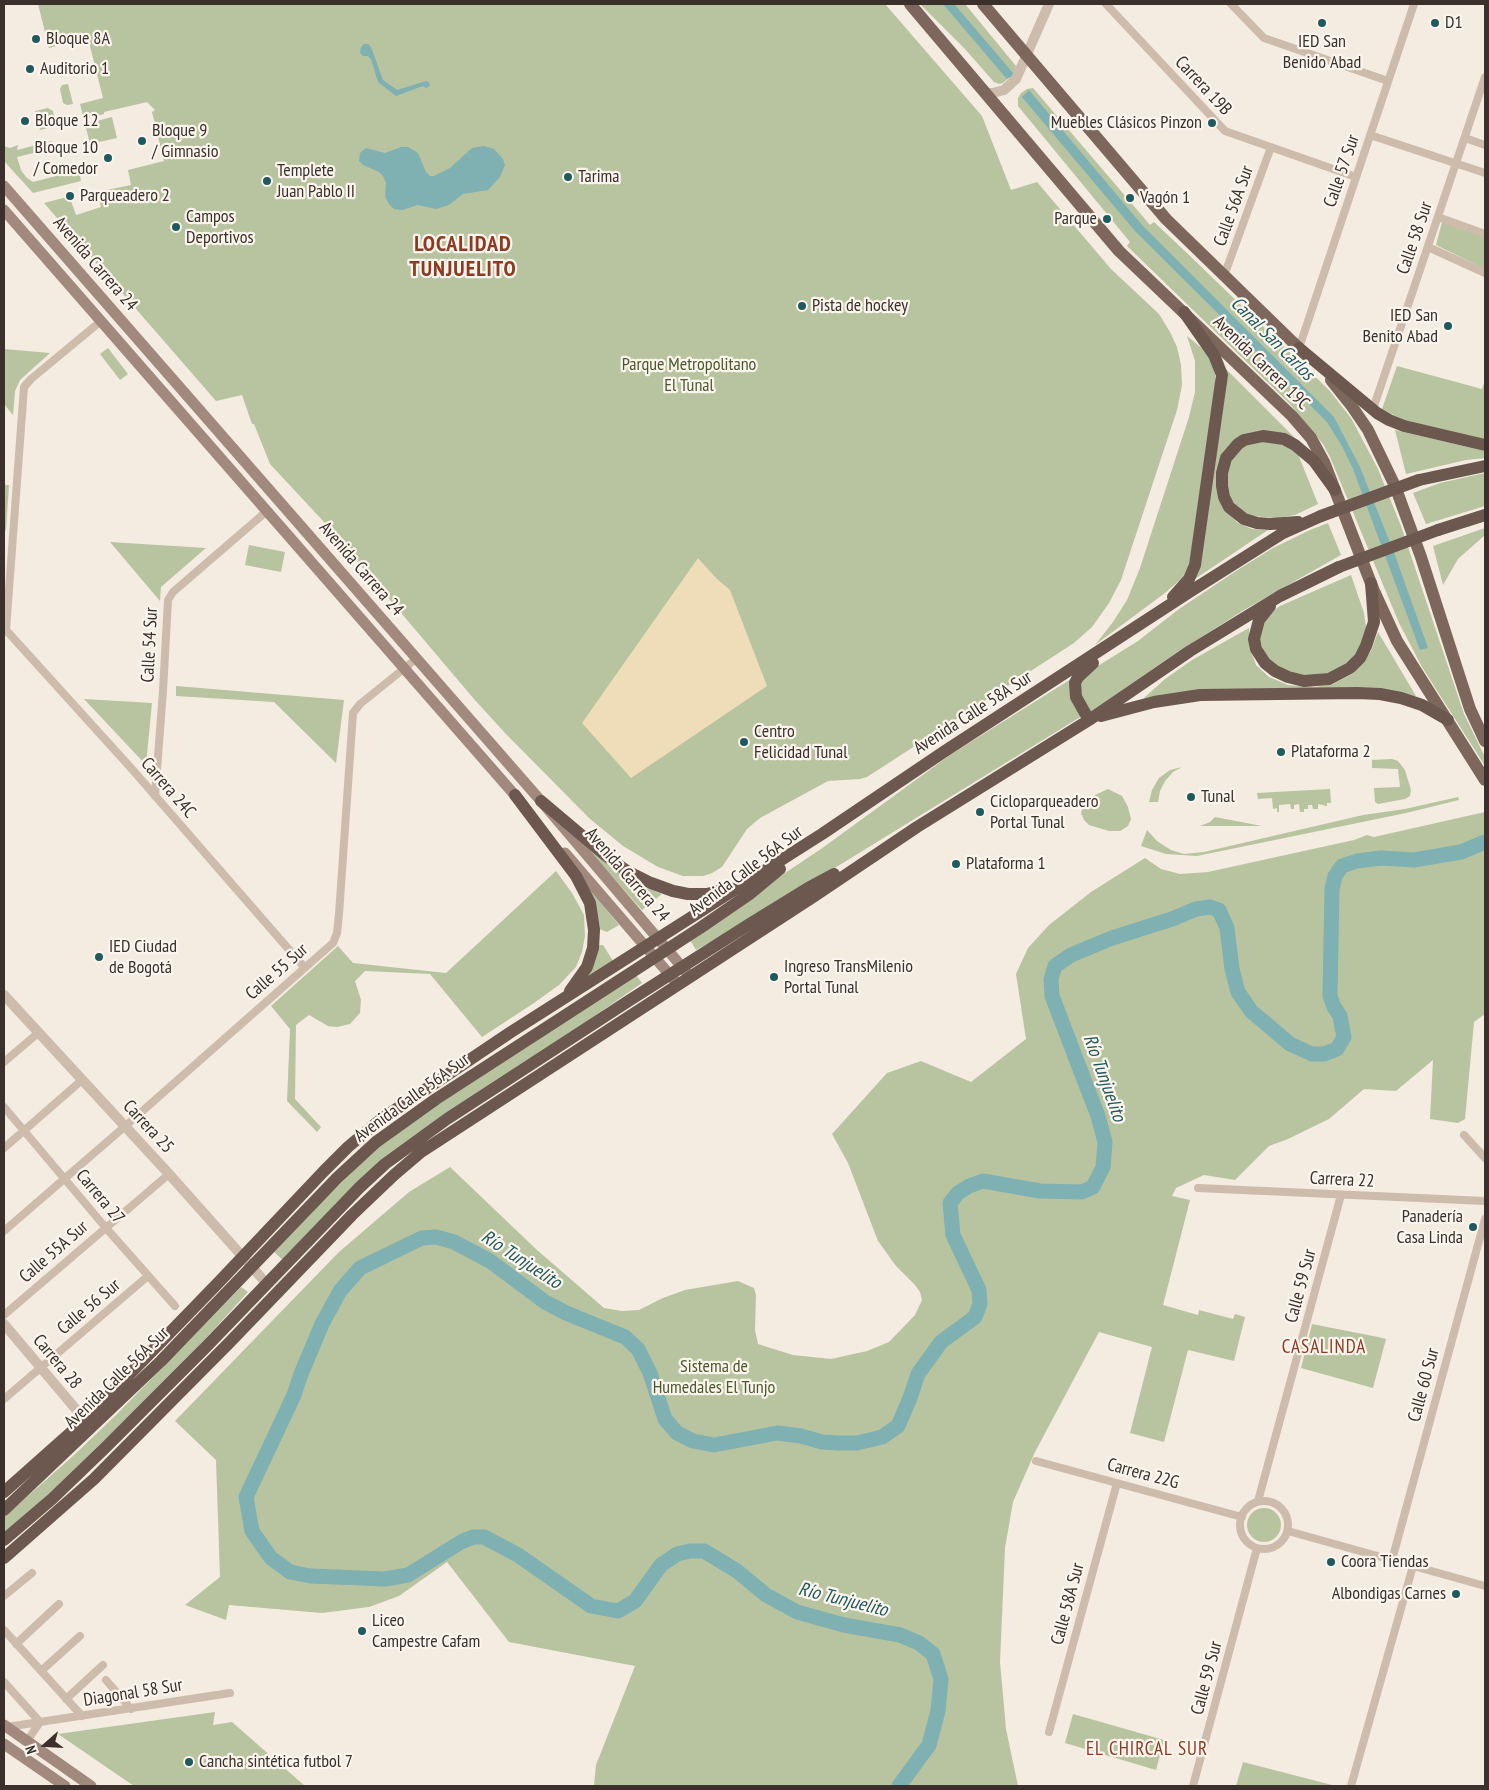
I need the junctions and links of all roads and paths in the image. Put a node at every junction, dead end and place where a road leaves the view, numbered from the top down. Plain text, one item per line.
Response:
1 (910, 4) edge
2 (983, 4) edge
3 (1049, 4) edge
4 (1106, 4) edge
5 (1231, 4) edge
6 (1414, 4) edge
7 (1027, 56) junction
8 (1485, 77) edge
9 (1388, 81) junction
10 (987, 93) junction
11 (1482, 98) edge
12 (1370, 135) junction
13 (1465, 138) junction
14 (1485, 145) edge
15 (1271, 147) junction
16 (1456, 163) junction
17 (1485, 172) edge
18 (1356, 177) junction
19 (4, 186) edge
20 (4, 210) edge
21 (1438, 217) junction
22 (1485, 234) edge
23 (1428, 247) junction
24 (1485, 273) edge
25 (1224, 276) junction
26 (1184, 312) junction
27 (101, 321) junction
28 (1299, 348) junction
29 (1373, 409) junction
30 (1485, 445) edge
31 (1485, 466) edge
32 (1335, 490) junction
33 (267, 511) junction
34 (1485, 515) edge
35 (1308, 520) junction
36 (4, 564) edge
37 (10, 571) junction
38 (1371, 583) junction
39 (1280, 596) junction
40 (1156, 614) junction
41 (5, 631) edge
42 (1116, 640) junction
43 (416, 659) junction
44 (404, 668) junction
45 (1089, 720) junction
46 (1448, 720) junction
47 (1485, 740) edge
48 (1485, 780) edge
49 (514, 795) junction
50 (155, 796) junction
51 (541, 801) junction
52 (822, 834) junction
53 (744, 884) junction
54 (658, 938) junction
55 (646, 946) junction
56 (668, 949) junction
57 (655, 957) junction
58 (305, 968) junction
59 (686, 971) junction
60 (674, 979) junction
61 (4, 995) edge
62 (557, 1003) junction
63 (38, 1033) junction
64 (4, 1062) edge
65 (82, 1080) junction
66 (504, 1082) junction
67 (4, 1107) edge
68 (480, 1113) junction
69 (126, 1127) junction
70 (24, 1131) junction
71 (1464, 1135) dead end
72 (4, 1148) edge
73 (367, 1151) junction
74 (1485, 1158) edge
75 (331, 1164) junction
76 (169, 1174) junction
77 (65, 1179) junction
78 (1198, 1188) dead end
79 (1341, 1195) junction
80 (1485, 1201) edge
81 (1485, 1219) edge
82 (106, 1228) junction
83 (4, 1231) edge
84 (243, 1257) junction
85 (252, 1267) junction
86 (148, 1276) junction
87 (267, 1284) junction
88 (175, 1306) dead end
89 (4, 1315) edge
90 (4, 1324) edge
91 (174, 1328) junction
92 (161, 1361) junction
93 (41, 1368) junction
94 (171, 1382) junction
95 (4, 1399) edge
96 (84, 1420) junction
97 (143, 1430) junction
98 (1036, 1461) dead end
99 (1117, 1483) junction
100 (4, 1492) edge
101 (1258, 1501) junction
102 (4, 1510) edge
103 (1242, 1517) junction
104 (1288, 1531) junction
105 (4, 1540) edge
106 (1257, 1548) junction
107 (4, 1558) edge
108 (1392, 1560) junction
109 (1413, 1566) junction
110 (32, 1574) dead end
111 (1485, 1586) edge
112 (4, 1596) edge
113 (59, 1604) dead end
114 (4, 1630) edge
115 (80, 1636) dead end
116 (16, 1644) junction
117 (103, 1665) dead end
118 (41, 1671) junction
119 (106, 1680) dead end
120 (4, 1682) edge
121 (230, 1693) dead end
122 (66, 1698) junction
123 (130, 1709) junction
124 (82, 1716) junction
125 (40, 1722) junction
126 (5, 1727) edge
127 (1048, 1732) dead end
128 (27, 1741) junction
129 (4, 1744) edge
130 (19, 1754) junction
131 (65, 1786) edge
132 (91, 1786) edge
133 (1193, 1786) edge
134 (1352, 1786) edge

1 - 10 main road, Avenida Carrera 19C
2 - 7 main road, Avenida Carrera 19C
3 - 7 street
4 - 15 street, Carrera 19B
5 - 9 street
6 - 9 street, Calle 57 Sur
7 - 10 street
7 - 25 main road, Avenida Carrera 19C
8 - 11 street, Calle 58 Sur
9 - 12 street, Calle 57 Sur
10 - 26 main road, Avenida Carrera 19C
11 - 13 street, Calle 58 Sur
12 - 16 street
12 - 18 street, Calle 57 Sur
13 - 14 street
13 - 16 street, Calle 58 Sur
15 - 18 street, Carrera 19B
15 - 25 street, Calle 56A Sur
16 - 17 street
16 - 21 street, Calle 58 Sur
18 - 28 street, Calle 57 Sur
19 - 43 main road, Avenida Carrera 24
20 - 27 main road, Avenida Carrera 24
21 - 22 street
21 - 23 street, Calle 58 Sur
23 - 24 street
23 - 29 street, Calle 58 Sur
25 - 28 main road, Avenida Carrera 19C
26 - 32 main road, Avenida Carrera 19C
26 - 40 highway
27 - 33 main road, Avenida Carrera 24
27 - 37 street
28 - 29 highway
28 - 47 main road, Avenida Carrera 19C
29 - 30 highway
31 - 35 highway, Avenida Calle 58A Sur, bridge
32 - 35 highway
32 - 38 main road, Avenida Carrera 19C
33 - 44 main road, Avenida Carrera 24
33 - 50 street, Calle 54 Sur
34 - 39 highway, bridge
35 - 40 highway, Avenida Calle 58A Sur
36 - 37 street
37 - 41 street
38 - 39 highway
38 - 46 main road, Avenida Carrera 19C
39 - 45 highway
40 - 42 highway, Avenida Calle 58A Sur
41 - 50 street, Carrera 24C
42 - 45 highway
42 - 52 highway, Avenida Calle 58A Sur
43 - 44 street, Calle 55 Sur
43 - 51 main road, Avenida Carrera 24
44 - 49 main road, Avenida Carrera 24
44 - 58 street, Calle 55 Sur
45 - 46 highway
45 - 59 highway
46 - 48 main road, Avenida Carrera 19C
49 - 55 main road, Avenida Carrera 24
49 - 62 highway
50 - 58 street, Carrera 24C
51 - 53 highway
51 - 54 main road, Avenida Carrera 24
52 - 53 highway, Avenida Calle 58A Sur
52 - 56 highway, Avenida Calle 56A Sur
53 - 54 highway, Avenida Calle 58A Sur
54 - 55 highway, Avenida Calle 58A Sur
54 - 56 main road, Avenida Carrera 24
55 - 57 main road, Avenida Carrera 24
55 - 62 highway, Avenida Calle 56A Sur
56 - 57 highway, Avenida Calle 56A Sur
56 - 59 main road, Avenida Carrera 24
57 - 60 main road, Avenida Carrera 24
57 - 73 highway, Avenida Calle 56A Sur
58 - 69 street, Calle 55 Sur
59 - 60 highway
60 - 66 highway, Avenida Calle 56A Sur
60 - 68 highway
61 - 63 street, Carrera 25
62 - 75 highway, Avenida Calle 56A Sur
63 - 64 street
63 - 65 street, Carrera 25
65 - 69 street, Carrera 25
65 - 70 street
66 - 68 highway
66 - 87 highway, Avenida Calle 56A Sur
67 - 70 street, Carrera 27
68 - 97 highway
69 - 76 street, Carrera 25
69 - 77 street, Calle 55 Sur
70 - 72 street
70 - 77 street, Carrera 27
71 - 74 street
73 - 75 highway
73 - 85 highway, Avenida Calle 56A Sur
75 - 84 highway, Avenida Calle 56A Sur
76 - 82 street, Calle 55A Sur
76 - 84 street, Carrera 25
77 - 82 street, Carrera 27
77 - 83 street, Calle 55 Sur
78 - 79 street, Carrera 22
79 - 80 street, Carrera 22
79 - 101 street, Calle 59 Sur
81 - 108 street, Calle 60 Sur
82 - 86 street, Carrera 27
82 - 89 street, Calle 55A Sur
84 - 85 street, Carrera 25
84 - 91 highway, Avenida Calle 56A Sur
85 - 87 street, Carrera 25
85 - 92 highway, Avenida Calle 56A Sur
86 - 88 street, Carrera 27
86 - 93 street, Calle 56 Sur
87 - 94 highway, Avenida Calle 56A Sur
90 - 93 street, Carrera 28
91 - 92 highway
91 - 96 highway, Avenida Calle 56A Sur
92 - 102 highway, Avenida Calle 56A Sur
93 - 95 street, Calle 56 Sur
93 - 96 street, Carrera 28
94 - 97 highway
94 - 105 highway, Avenida Calle 56A Sur
96 - 100 highway, Avenida Calle 56A Sur
97 - 107 highway
98 - 99 street, Carrera 22G
99 - 103 street, Carrera 22G
99 - 127 street, Calle 58A Sur
101 - 103 street
101 - 104 street
103 - 106 street
104 - 106 street
104 - 108 street
106 - 133 street, Calle 59 Sur
108 - 109 street
109 - 111 street
109 - 134 street
110 - 112 street
113 - 116 street
114 - 116 street
115 - 118 street
116 - 118 street
117 - 122 street
118 - 122 street
119 - 123 street
120 - 125 street
121 - 123 street, Diagonal 58 Sur
122 - 124 street
123 - 124 street, Diagonal 58 Sur
124 - 125 street, Diagonal 58 Sur
125 - 126 street, Diagonal 58 Sur
125 - 128 street
126 - 128 main road
128 - 130 main road
128 - 132 main road
129 - 130 main road
130 - 131 main road

